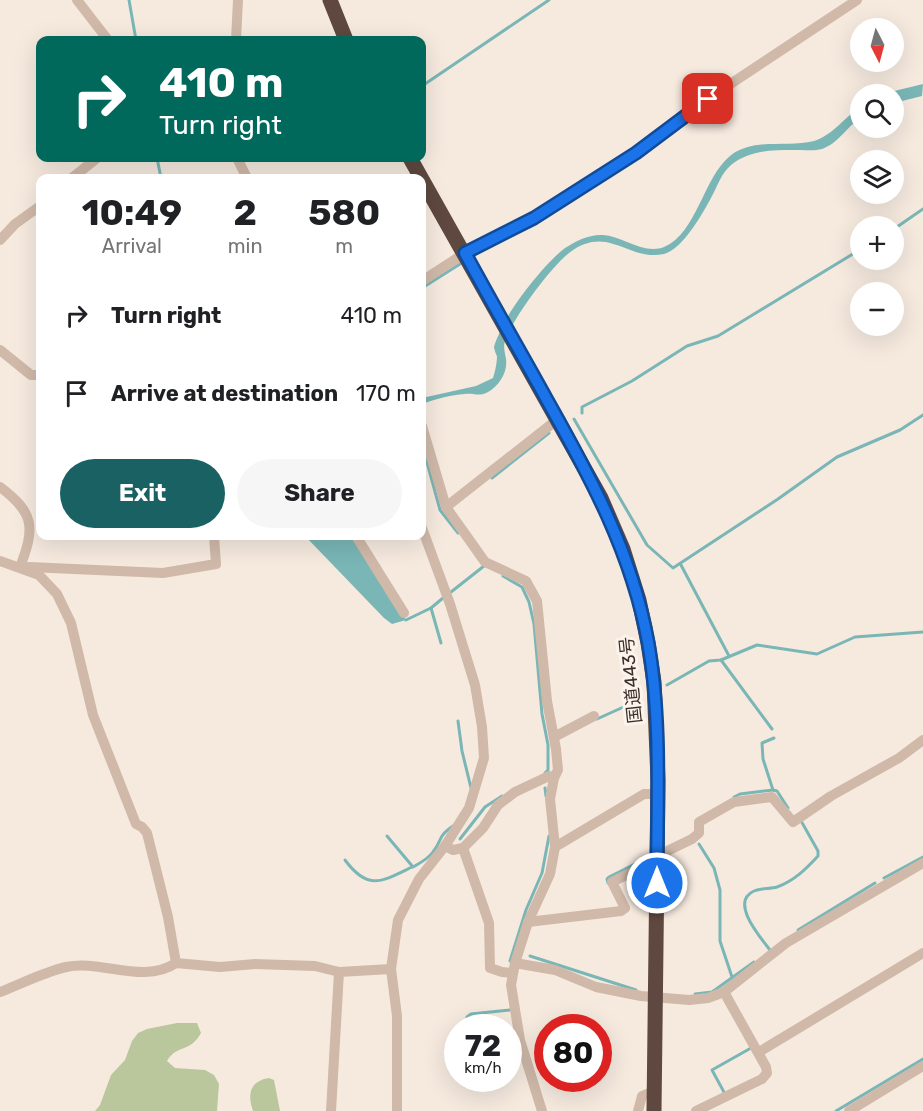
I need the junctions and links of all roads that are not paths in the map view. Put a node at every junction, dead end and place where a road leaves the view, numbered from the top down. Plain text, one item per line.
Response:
1 (77, 0) edge
2 (238, 0) edge
3 (330, 0) edge
4 (857, 0) edge
5 (105, 36) edge
6 (236, 36) edge
7 (344, 36) edge
8 (92, 162) edge
9 (77, 174) edge
10 (426, 186) edge
11 (36, 209) edge
12 (0, 240) edge
13 (465, 253) junction
14 (426, 278) edge
15 (0, 350) edge
16 (36, 375) edge
17 (558, 419) junction
18 (426, 440) edge
19 (0, 487) edge
20 (446, 507) junction
21 (426, 539) edge
22 (214, 540) edge
23 (358, 540) edge
24 (0, 561) edge
25 (20, 567) junction
26 (404, 613) dead end
27 (594, 716) dead end
28 (554, 737) junction
29 (923, 740) edge
30 (554, 778) junction
31 (657, 794) junction
32 (445, 846) junction
33 (555, 847) junction
34 (463, 848) junction
35 (657, 858) junction
36 (923, 863) edge
37 (528, 922) junction
38 (923, 953) edge
39 (176, 963) junction
40 (513, 968) junction
41 (392, 969) junction
42 (339, 972) junction
43 (0, 992) edge
44 (724, 992) junction
45 (656, 999) junction
46 (759, 1052) junction
47 (923, 1066) edge
48 (654, 1090) junction
49 (331, 1111) edge
50 (397, 1111) edge
51 (542, 1111) edge
52 (638, 1111) edge
53 (654, 1111) edge
54 (696, 1111) edge
55 (849, 1111) edge

1 - 5 street
2 - 6 street
3 - 7 highway
4 - 13 street
8 - 9 street
10 - 13 highway, 国道443号
11 - 12 street
13 - 14 street
13 - 17 highway, 国道443号
15 - 16 street
17 - 20 street
17 - 31 highway, 国道443号
18 - 20 street
19 - 25 street
20 - 28 street
21 - 32 street
22 - 25 street
23 - 26 street
24 - 25 street
25 - 39 street
27 - 28 street
28 - 30 street
29 - 35 street
30 - 33 street
30 - 34 street
31 - 33 street
31 - 35 highway, 国道443号
32 - 34 street
32 - 41 street
33 - 37 street
34 - 40 street
35 - 37 street
35 - 45 highway, 国道443号
36 - 44 street
37 - 40 street
38 - 46 street
39 - 42 street
39 - 43 street
40 - 45 street
40 - 51 street
41 - 42 street
41 - 50 street
42 - 49 street
44 - 45 street
44 - 46 street
45 - 48 highway, 国道443号
46 - 54 street
47 - 55 street
48 - 52 street
48 - 53 highway, 国道443号

